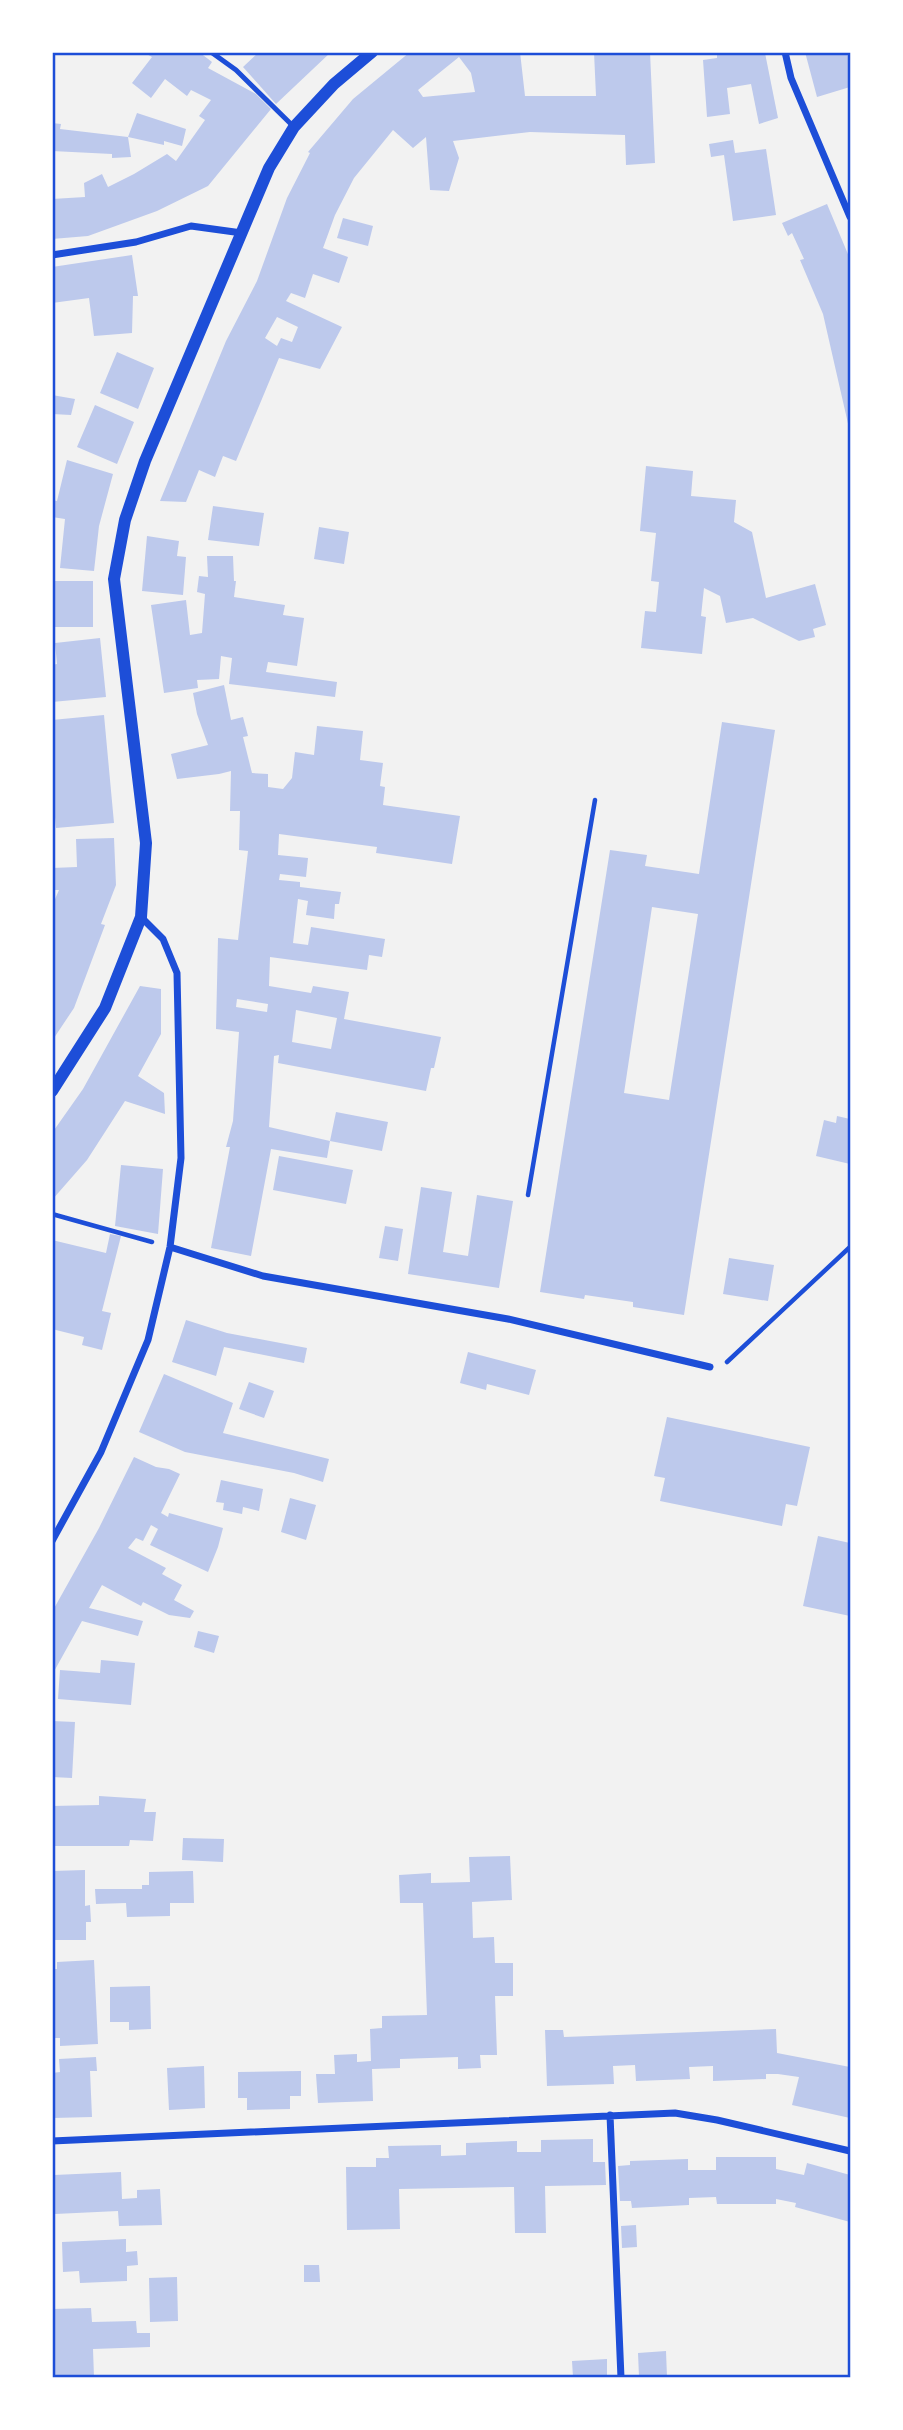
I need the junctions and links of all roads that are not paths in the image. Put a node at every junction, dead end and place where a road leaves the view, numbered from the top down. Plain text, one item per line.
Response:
1 (211, 52) edge
2 (372, 52) edge
3 (785, 52) edge
4 (295, 127) junction
5 (850, 216) edge
6 (242, 233) junction
7 (52, 255) edge
8 (141, 917) junction
9 (52, 1091) edge
10 (170, 1247) junction
11 (710, 1367) road end
12 (52, 1541) edge
13 (610, 2115) junction
14 (52, 2141) edge
15 (850, 2151) edge
16 (621, 2378) edge

1 - 4 lane
2 - 4 street
3 - 5 street
4 - 6 street
6 - 7 street
6 - 8 street
8 - 9 street
8 - 10 street
10 - 11 street
10 - 12 street
13 - 14 street
13 - 15 street
13 - 16 street

